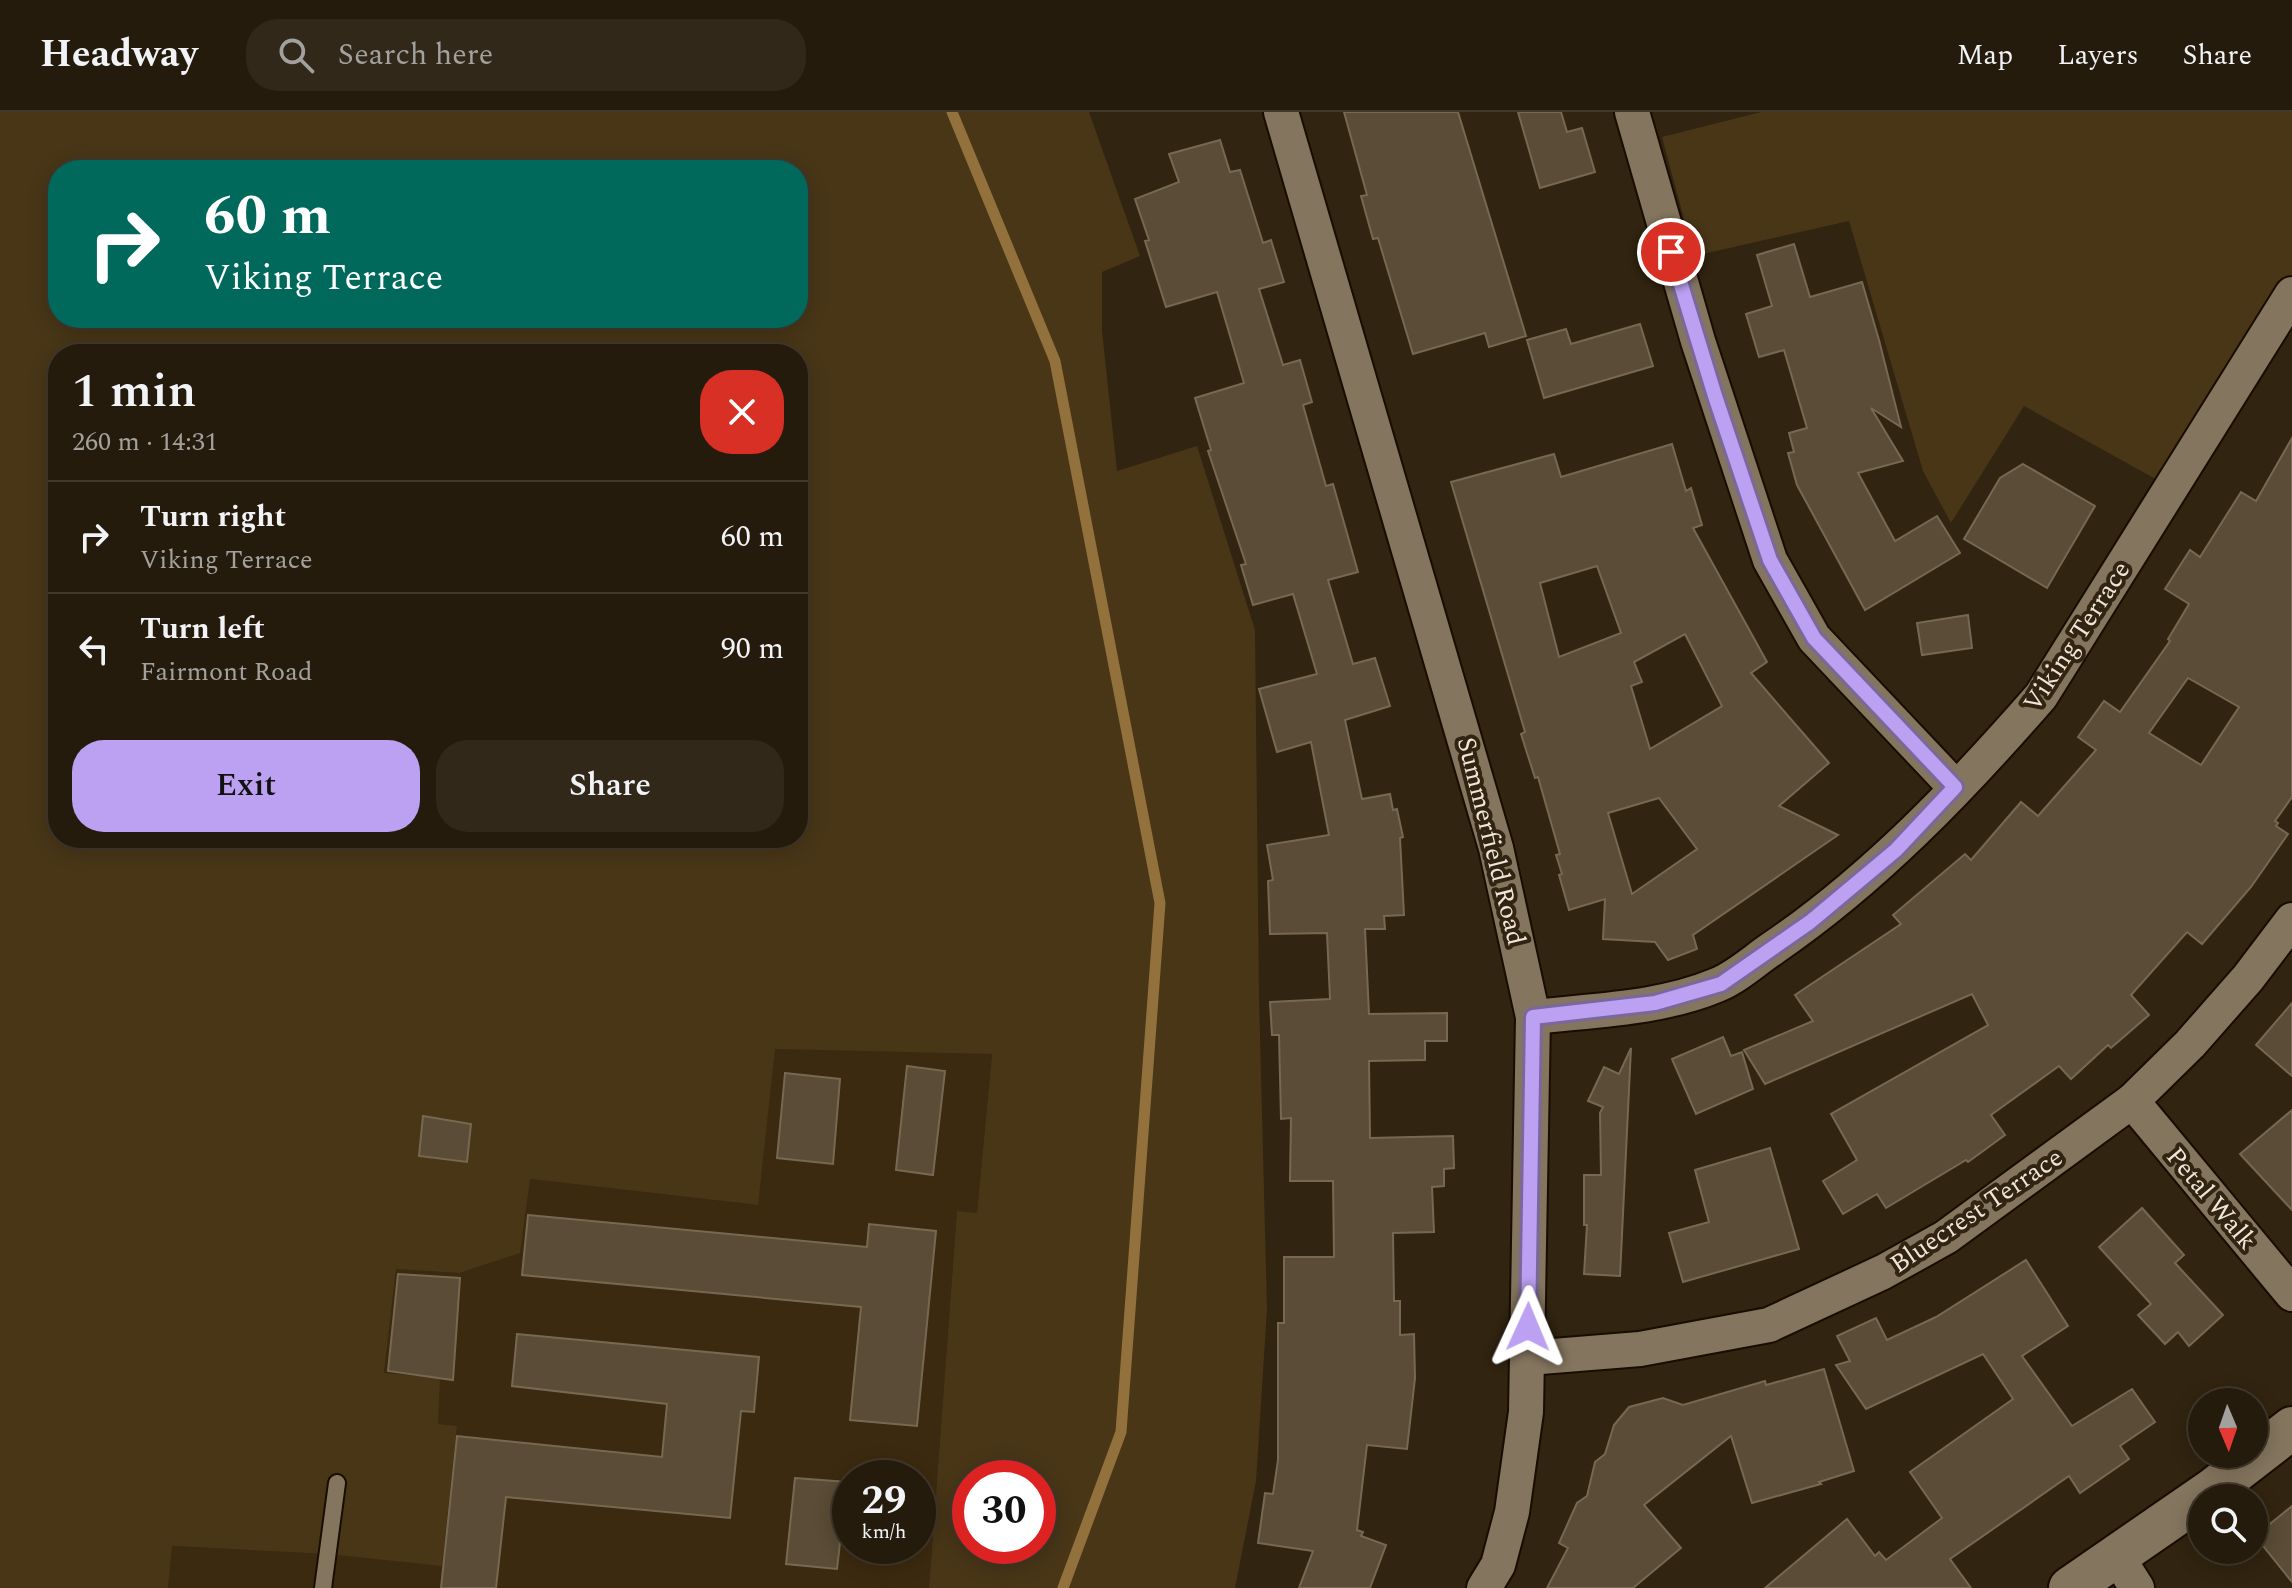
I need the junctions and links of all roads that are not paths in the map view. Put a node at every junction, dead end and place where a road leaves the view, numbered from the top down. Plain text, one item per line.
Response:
1 (1281, 112) edge
2 (1632, 112) edge
3 (2292, 294) edge
4 (1955, 787) junction
5 (2292, 920) edge
6 (1533, 1017) junction
7 (2132, 1101) junction
8 (2292, 1294) edge
9 (1528, 1358) junction
10 (2292, 1428) edge
11 (337, 1483) dead end
12 (2126, 1572) edge
13 (323, 1588) edge
14 (1484, 1588) edge
15 (2070, 1588) edge

1 - 6 street, Summerfield Road
2 - 4 street
3 - 4 street, Viking Terrace
4 - 6 street, Viking Terrace
5 - 7 street, Bluecrest Terrace
6 - 9 street, Summerfield Road
7 - 8 street, Petal Walk
7 - 9 street, Bluecrest Terrace
9 - 14 street, Summerfield Road
10 - 12 street
11 - 13 lane
12 - 15 street

